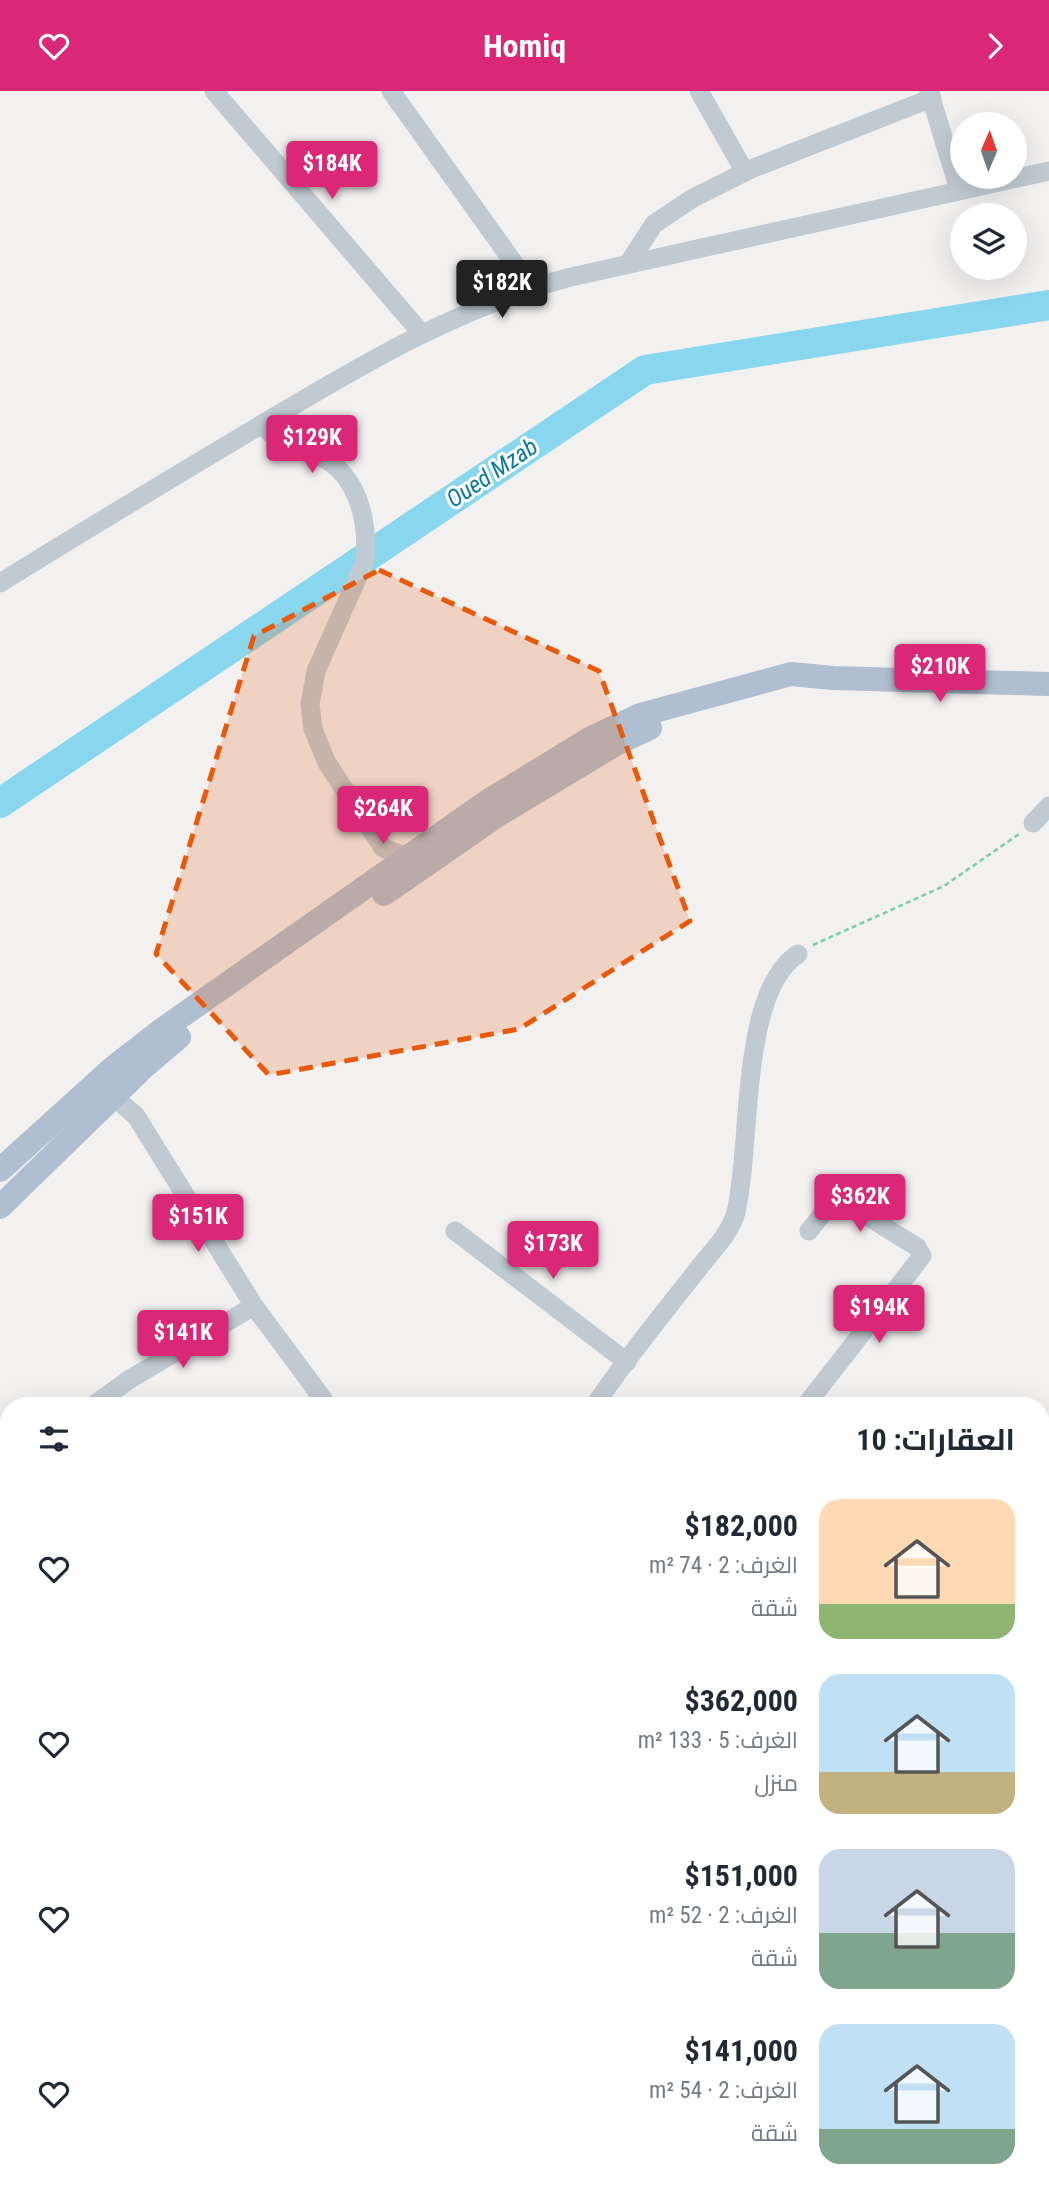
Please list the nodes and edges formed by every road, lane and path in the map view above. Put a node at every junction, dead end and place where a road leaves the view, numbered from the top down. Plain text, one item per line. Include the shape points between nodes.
1 (214, 91) edge
2 (391, 91) edge
3 (699, 91) edge
4 (931, 95) edge
5 (1049, 171) edge
6 (744, 172) junction
7 (959, 190) junction
8 (628, 264) junction
9 (531, 288) junction
10 (422, 334) junction
11 (262, 424) junction
12 (0, 583) edge
13 (1049, 684) edge
14 (1049, 806) edge
15 (1033, 823) joint
16 (401, 859) junction
17 (798, 954) joint
18 (105, 1090) junction
19 (5, 1167) edge
20 (27, 1182) junction
21 (0, 1207) edge
22 (456, 1231) dead end
23 (809, 1231) dead end
24 (254, 1305) junction
25 (627, 1362) junction
26 (105, 1397) edge
27 (322, 1397) edge
28 (601, 1397) edge
29 (812, 1397) edge

1 - 10 street
2 - 9 street
3 - 6 street
4 - 6 street
4 - 7 street
5 - 7 street
6 - 8 street via 665,214
7 - 8 street
8 - 9 street
9 - 10 street
10 - 11 street
11 - 12 street
11 - 16 street via 284,448 310,452 341,470 357,498 366,551 323,649 310,704 313,729 327,762
13 - 16 main road via 782,676 640,715 606,729
14 - 15 street
15 - 17 path via 944,886
16 - 18 main road via 389,880 163,1029
17 - 25 street via 774,981 760,1029 746,1107 735,1216
18 - 19 main road
18 - 20 main road
18 - 24 street via 136,1116
19 - 20 main road
20 - 21 main road
22 - 25 street
23 - 29 street via 831,1203 841,1200 917,1247 922,1256
24 - 26 street
24 - 27 street
25 - 28 street

